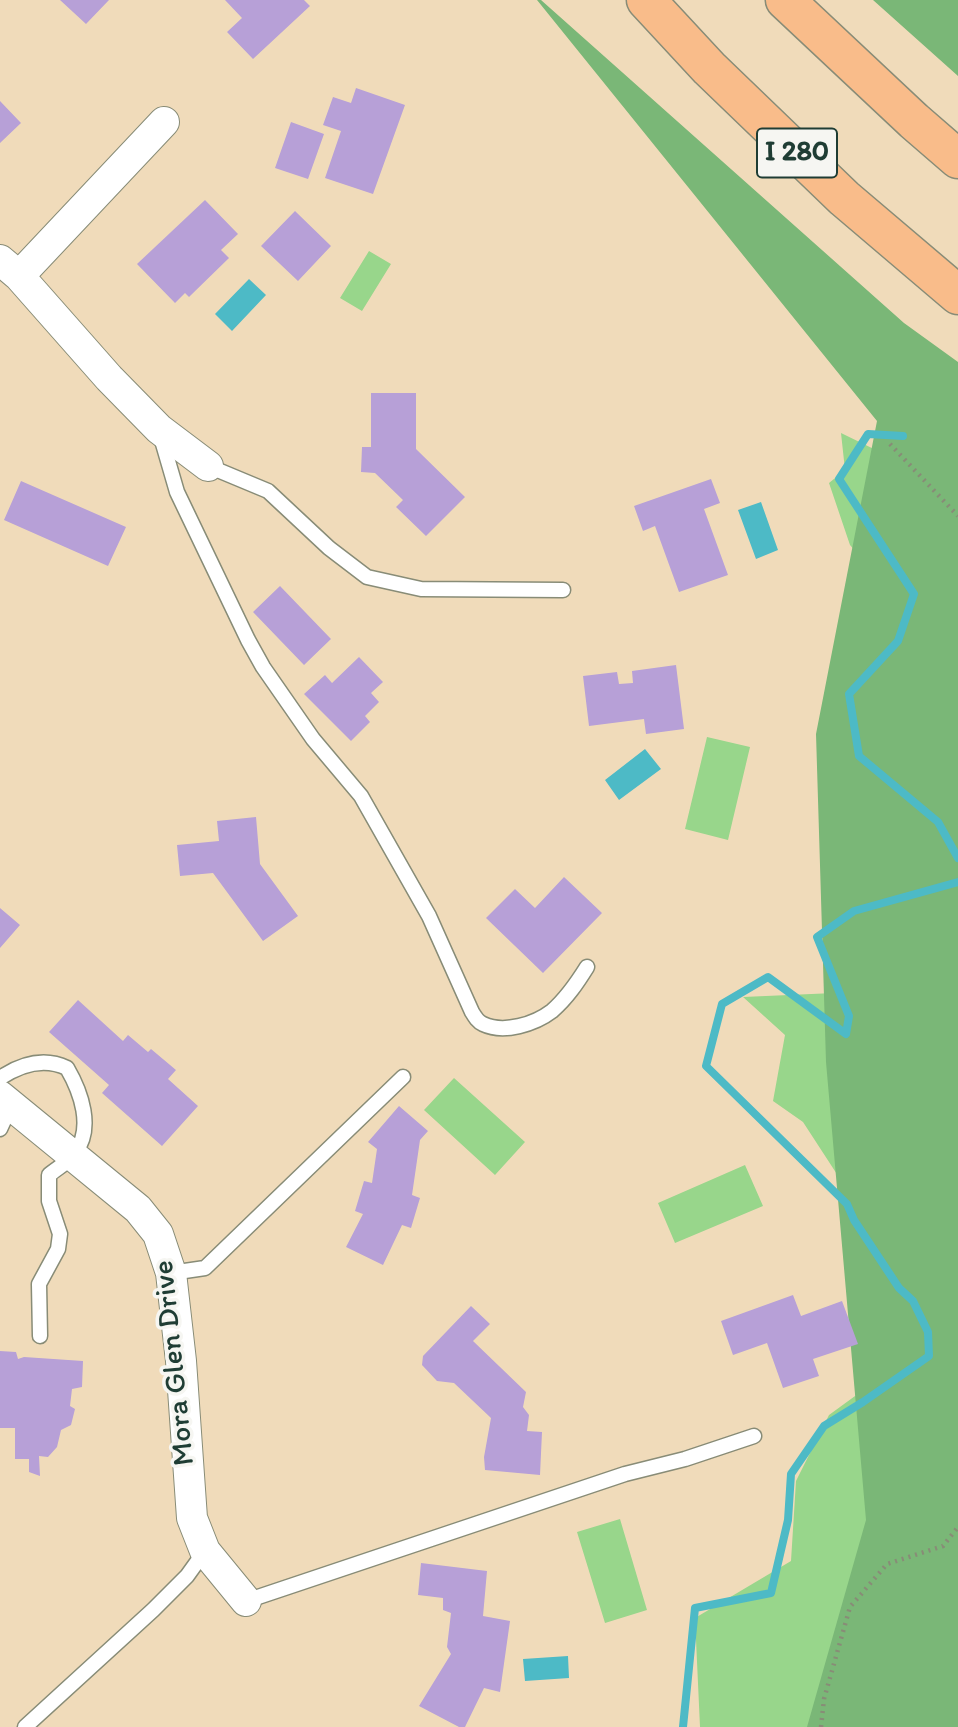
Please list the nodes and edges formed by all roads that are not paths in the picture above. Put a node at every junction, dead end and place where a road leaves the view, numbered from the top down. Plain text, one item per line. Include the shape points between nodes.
1 (646, 0) edge
2 (785, 0) edge
3 (164, 122) dead end
4 (958, 159) edge
5 (9, 268) edge
6 (958, 295) edge
7 (159, 429) junction
8 (208, 466) joint
9 (563, 590) dead end
10 (587, 967) dead end
11 (403, 1077) dead end
12 (3, 1102) edge
13 (74, 1156) junction
14 (171, 1273) junction
15 (40, 1336) dead end
16 (754, 1436) dead end
17 (205, 1551) junction
18 (246, 1601) joint
19 (25, 1727) edge

1 - 6 highway, I 280 via 709,68 844,198
2 - 4 highway
3 - 5 street
5 - 7 street
7 - 8 street
7 - 10 lane via 177,492 248,640 313,739 362,796 429,916 480,1024 512,1028 550,1012
8 - 9 lane via 268,491 367,578 421,589
11 - 14 lane via 205,1268
12 - 13 street, Mora Glen Drive
12 - 13 lane via 23,1066 40,1061 67,1068 84,1112 82,1142
13 - 14 street, Mora Glen Drive via 138,1209 158,1234
13 - 15 lane via 49,1175 49,1201 60,1234 58,1249 39,1284
14 - 17 street, Mora Glen Drive via 192,1518
16 - 18 lane via 625,1474
17 - 18 street, Mora Glen Drive
17 - 19 lane via 187,1576

